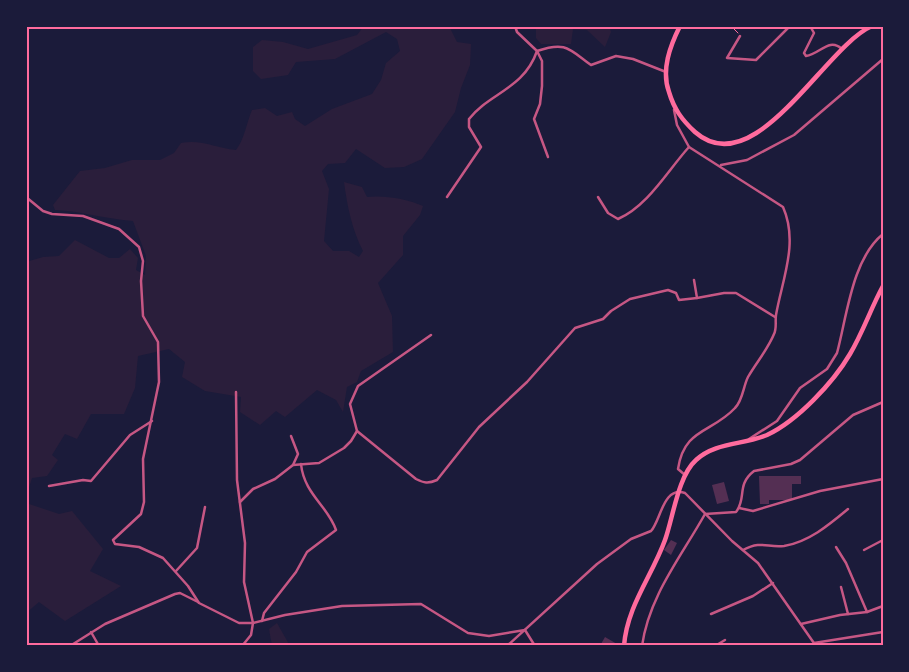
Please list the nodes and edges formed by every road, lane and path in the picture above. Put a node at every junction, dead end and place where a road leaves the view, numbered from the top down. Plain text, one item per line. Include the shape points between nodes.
1 (514, 26) edge
2 (680, 26) edge
3 (731, 26) edge
4 (790, 26) edge
5 (810, 26) edge
6 (872, 26) edge
7 (740, 36) joint
8 (842, 49) junction
9 (537, 51) junction
10 (883, 59) edge
11 (666, 72) junction
12 (674, 108) junction
13 (689, 146) junction
14 (548, 157) dead end
15 (719, 166) junction
16 (447, 197) dead end
17 (598, 197) dead end
18 (26, 198) edge
19 (883, 234) edge
20 (694, 280) dead end
21 (883, 286) edge
22 (697, 298) junction
23 (775, 317) junction
24 (431, 335) dead end
25 (236, 392) dead end
26 (883, 402) edge
27 (152, 421) junction
28 (357, 430) junction
29 (291, 436) dead end
30 (743, 442) junction
31 (301, 464) junction
32 (294, 466) junction
33 (685, 475) junction
34 (883, 479) edge
35 (49, 486) dead end
36 (680, 492) junction
37 (240, 502) junction
38 (205, 507) dead end
39 (739, 508) junction
40 (848, 509) dead end
41 (705, 514) junction
42 (883, 540) edge
43 (836, 547) dead end
44 (743, 550) junction
45 (864, 550) dead end
46 (176, 571) junction
47 (773, 583) junction
48 (840, 587) dead end
49 (199, 603) junction
50 (883, 606) edge
51 (867, 612) junction
52 (711, 614) dead end
53 (848, 614) junction
54 (262, 621) junction
55 (253, 623) junction
56 (801, 624) junction
57 (525, 630) junction
58 (91, 632) junction
59 (883, 632) edge
60 (725, 640) dead end
61 (815, 644) edge
62 (70, 646) edge
63 (99, 646) edge
64 (242, 646) edge
65 (507, 646) edge
66 (535, 646) edge
67 (624, 646) edge
68 (642, 646) edge
69 (715, 646) edge

1 - 9 street
2 - 11 main road via 670,48
3 - 7 path
4 - 7 street via 756,60 727,58
5 - 8 street via 813,36 804,55 809,56 831,44
6 - 8 main road
8 - 12 main road via 797,98 752,138 735,142 708,141 687,125
9 - 11 street via 561,46 577,52 591,66 616,56
9 - 14 street via 543,74 540,104 534,119
9 - 16 street via 519,78 468,119 481,147
10 - 15 street via 794,135 747,160
11 - 12 main road
12 - 13 street via 677,125
13 - 15 street
13 - 17 street via 644,200 627,215 618,219 608,213
15 - 23 street via 783,207 788,217 789,259
18 - 27 street via 52,214 83,216 119,229 139,247 143,261 143,316 158,342 159,382
19 - 30 street via 868,248 859,269 837,353 827,369 800,388 777,421
20 - 22 street
21 - 30 main road via 850,353 827,385 783,427
22 - 23 street via 724,292 736,293
22 - 28 street via 679,300 676,293 668,290 635,298 603,319 575,328 527,382 478,427 437,480 431,483 416,480
23 - 33 street via 774,334 748,378 736,408 695,434 686,444 678,469
24 - 28 street via 358,386 350,404
25 - 37 street
26 - 39 street via 853,415 800,460 754,471 742,486
27 - 35 street via 130,435 91,481
27 - 46 street via 143,459 144,502 141,514 113,541 117,545 156,553
28 - 31 street via 348,445 319,463
29 - 32 street via 298,454
30 - 33 main road via 705,453
31 - 32 street
31 - 54 street via 312,494 336,530 307,552 296,572 264,613
32 - 37 street via 253,489
33 - 36 main road
34 - 39 street via 820,491 753,511
36 - 41 street via 685,493
36 - 57 street via 668,498 651,532 631,539 597,564
36 - 67 main road via 664,542 628,621
37 - 55 street via 245,543 244,582
38 - 46 street via 198,548
39 - 41 street via 728,514
40 - 44 street via 806,539 786,546 765,543
41 - 44 street
41 - 68 street via 655,598
42 - 45 street
43 - 51 street
44 - 47 street
46 - 49 street
47 - 52 street via 753,596
47 - 56 street
48 - 53 street
49 - 55 street via 239,623
49 - 58 street via 180,593 175,594
50 - 51 street
51 - 53 street
53 - 56 street
54 - 55 street
54 - 57 street via 342,606 421,604 468,633 489,636
55 - 64 street
56 - 61 street
57 - 65 street
57 - 66 street
58 - 62 street
58 - 63 street
59 - 61 street
60 - 69 street

